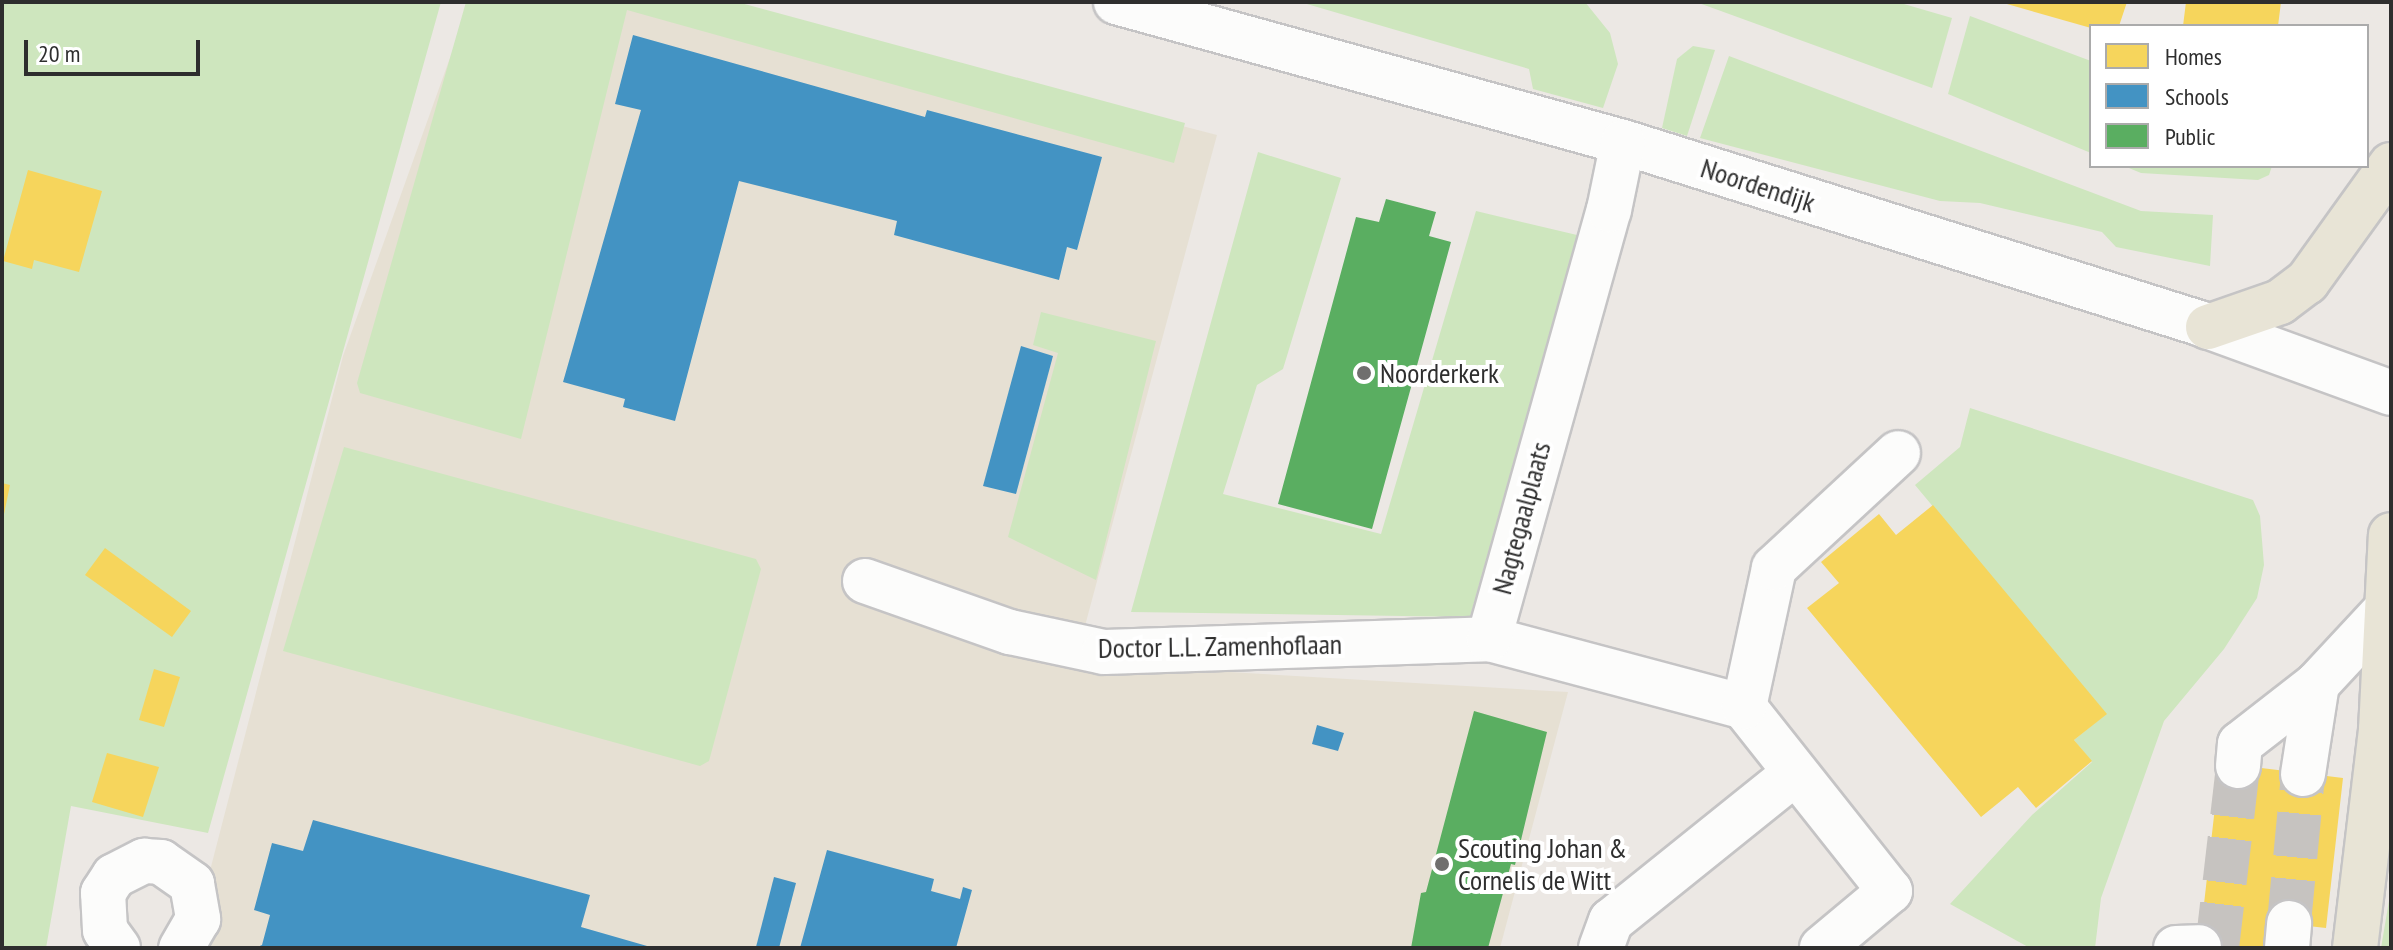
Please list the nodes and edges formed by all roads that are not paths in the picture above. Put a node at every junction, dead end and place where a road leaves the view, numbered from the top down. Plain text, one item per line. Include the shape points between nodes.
1 (1116, 2) edge
2 (1623, 142) junction
3 (2391, 165) edge
4 (2208, 327) junction
5 (2391, 393) edge
6 (1898, 453) dead end
7 (2391, 535) edge
8 (865, 581) dead end
9 (2384, 612) junction
10 (1489, 639) junction
11 (2317, 684) junction
12 (1744, 707) junction
13 (2238, 766) tunnel mouth
14 (1794, 774) junction
15 (2303, 774) tunnel mouth
16 (117, 948) edge
17 (181, 948) edge
18 (1601, 948) edge
19 (1822, 948) edge
20 (2355, 948) edge

1 - 2 street, Noordendijk
2 - 4 street, Noordendijk
2 - 10 street, Nagtegaalplaats via 1609,210
3 - 4 main road via 2307,282 2280,302
4 - 5 street, Noordendijk
6 - 12 street via 1774,568
7 - 9 main road
8 - 10 street, Doctor L.L. Zamenhoflaan via 1010,632 1104,652
9 - 11 street
9 - 20 main road via 2381,730
10 - 12 street
11 - 13 street via 2240,744
11 - 15 street
12 - 14 street
14 - 18 street via 1611,921
14 - 19 street via 1890,891
16 - 17 street via 105,930 103,893 114,876 144,861 161,862 192,884 198,919

